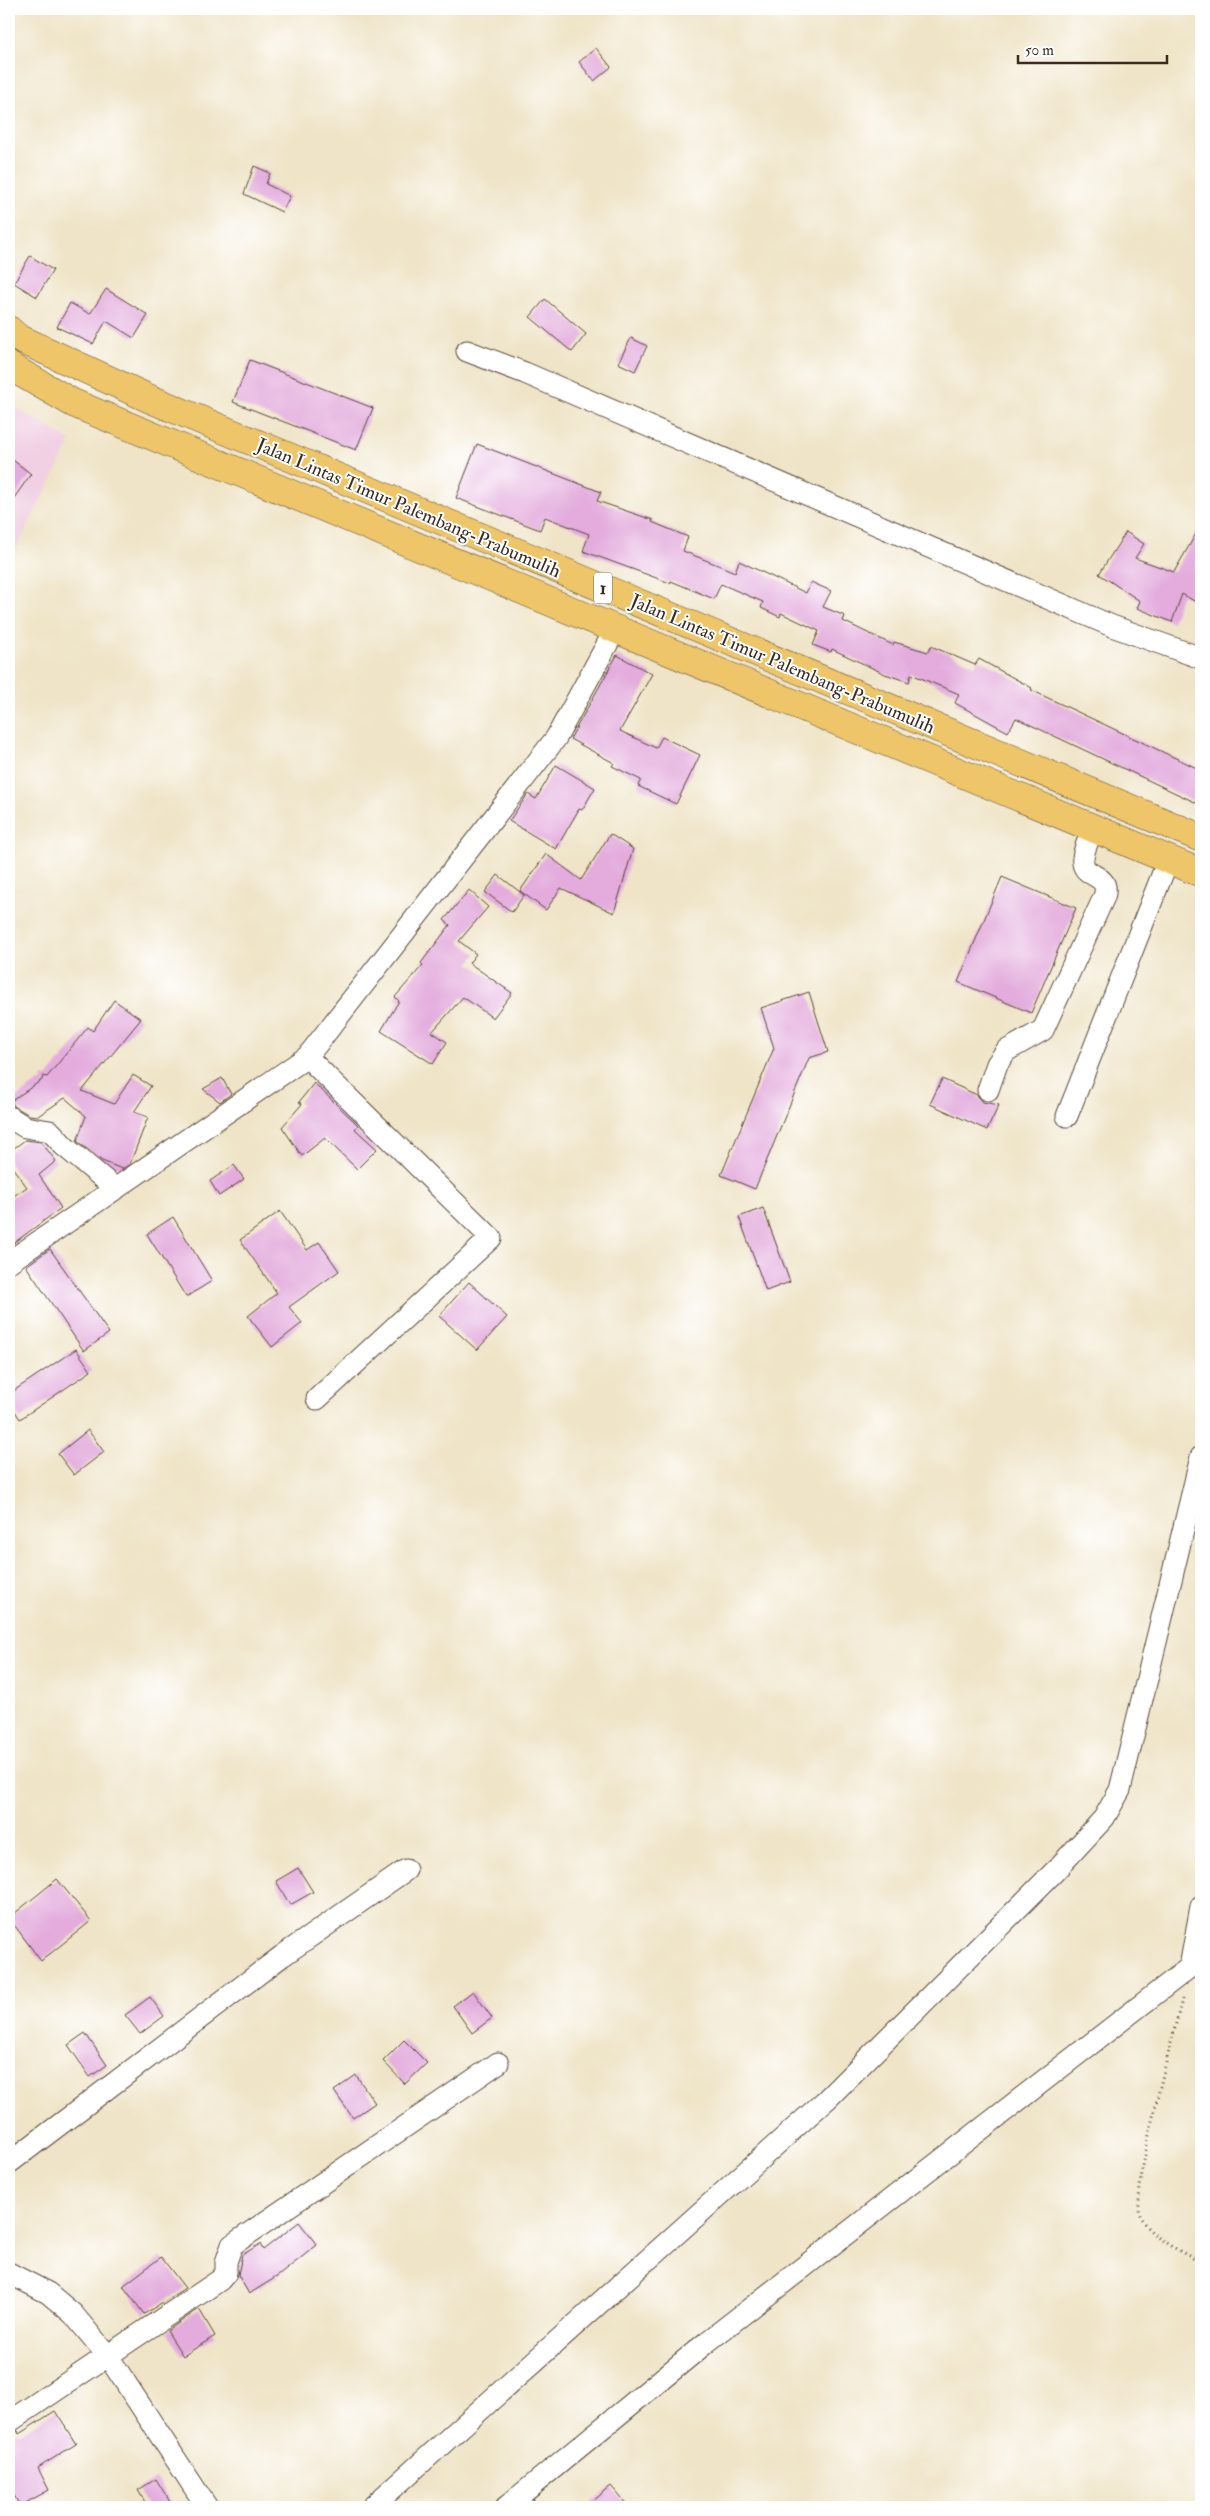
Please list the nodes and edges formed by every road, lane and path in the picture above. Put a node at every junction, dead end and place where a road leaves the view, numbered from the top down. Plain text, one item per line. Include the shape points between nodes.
1 (9, 330) edge
2 (467, 351) dead end
3 (9, 366) edge
4 (616, 628) junction
5 (1201, 658) edge
6 (1093, 828) junction
7 (1201, 838) edge
8 (1168, 860) junction
9 (1201, 872) edge
10 (307, 1057) junction
11 (988, 1090) dead end
12 (1067, 1116) dead end
13 (9, 1117) edge
14 (116, 1189) junction
15 (9, 1262) edge
16 (317, 1399) dead end
17 (1201, 1457) edge
18 (406, 1870) dead end
19 (1201, 1906) edge
20 (1190, 1967) junction
21 (498, 2063) dead end
22 (9, 2163) edge
23 (1201, 2263) edge
24 (9, 2273) edge
25 (108, 2356) junction
26 (9, 2422) edge
27 (374, 2506) edge
28 (207, 2507) edge
29 (506, 2507) edge

1 - 7 highway, Jalan Lintas Timur Palembang-Prabumulih / 1 via 18,338 148,398
2 - 5 street via 525,373 1077,611
3 - 4 highway, Jalan Lintas Timur Palembang-Prabumulih / 1 via 73,403
4 - 6 highway, Jalan Lintas Timur Palembang-Prabumulih / 1
4 - 10 street via 556,738
6 - 8 highway, Jalan Lintas Timur Palembang-Prabumulih / 1
6 - 11 street via 1082,858 1089,873 1104,883 1104,897 1043,1030 1006,1051 997,1064
8 - 9 highway, Jalan Lintas Timur Palembang-Prabumulih / 1
8 - 12 street
10 - 14 street
10 - 16 street via 491,1238
13 - 14 street via 25,1127 50,1131
14 - 15 street
17 - 27 street via 1120,1790 1104,1818 828,2099
18 - 22 street via 282,1956
19 - 20 street
20 - 23 path via 1143,2163 1138,2208 1149,2230
20 - 29 street via 707,2342
21 - 25 street via 232,2245 226,2273 220,2280
24 - 25 street via 54,2298 73,2314
25 - 26 street
25 - 28 street

